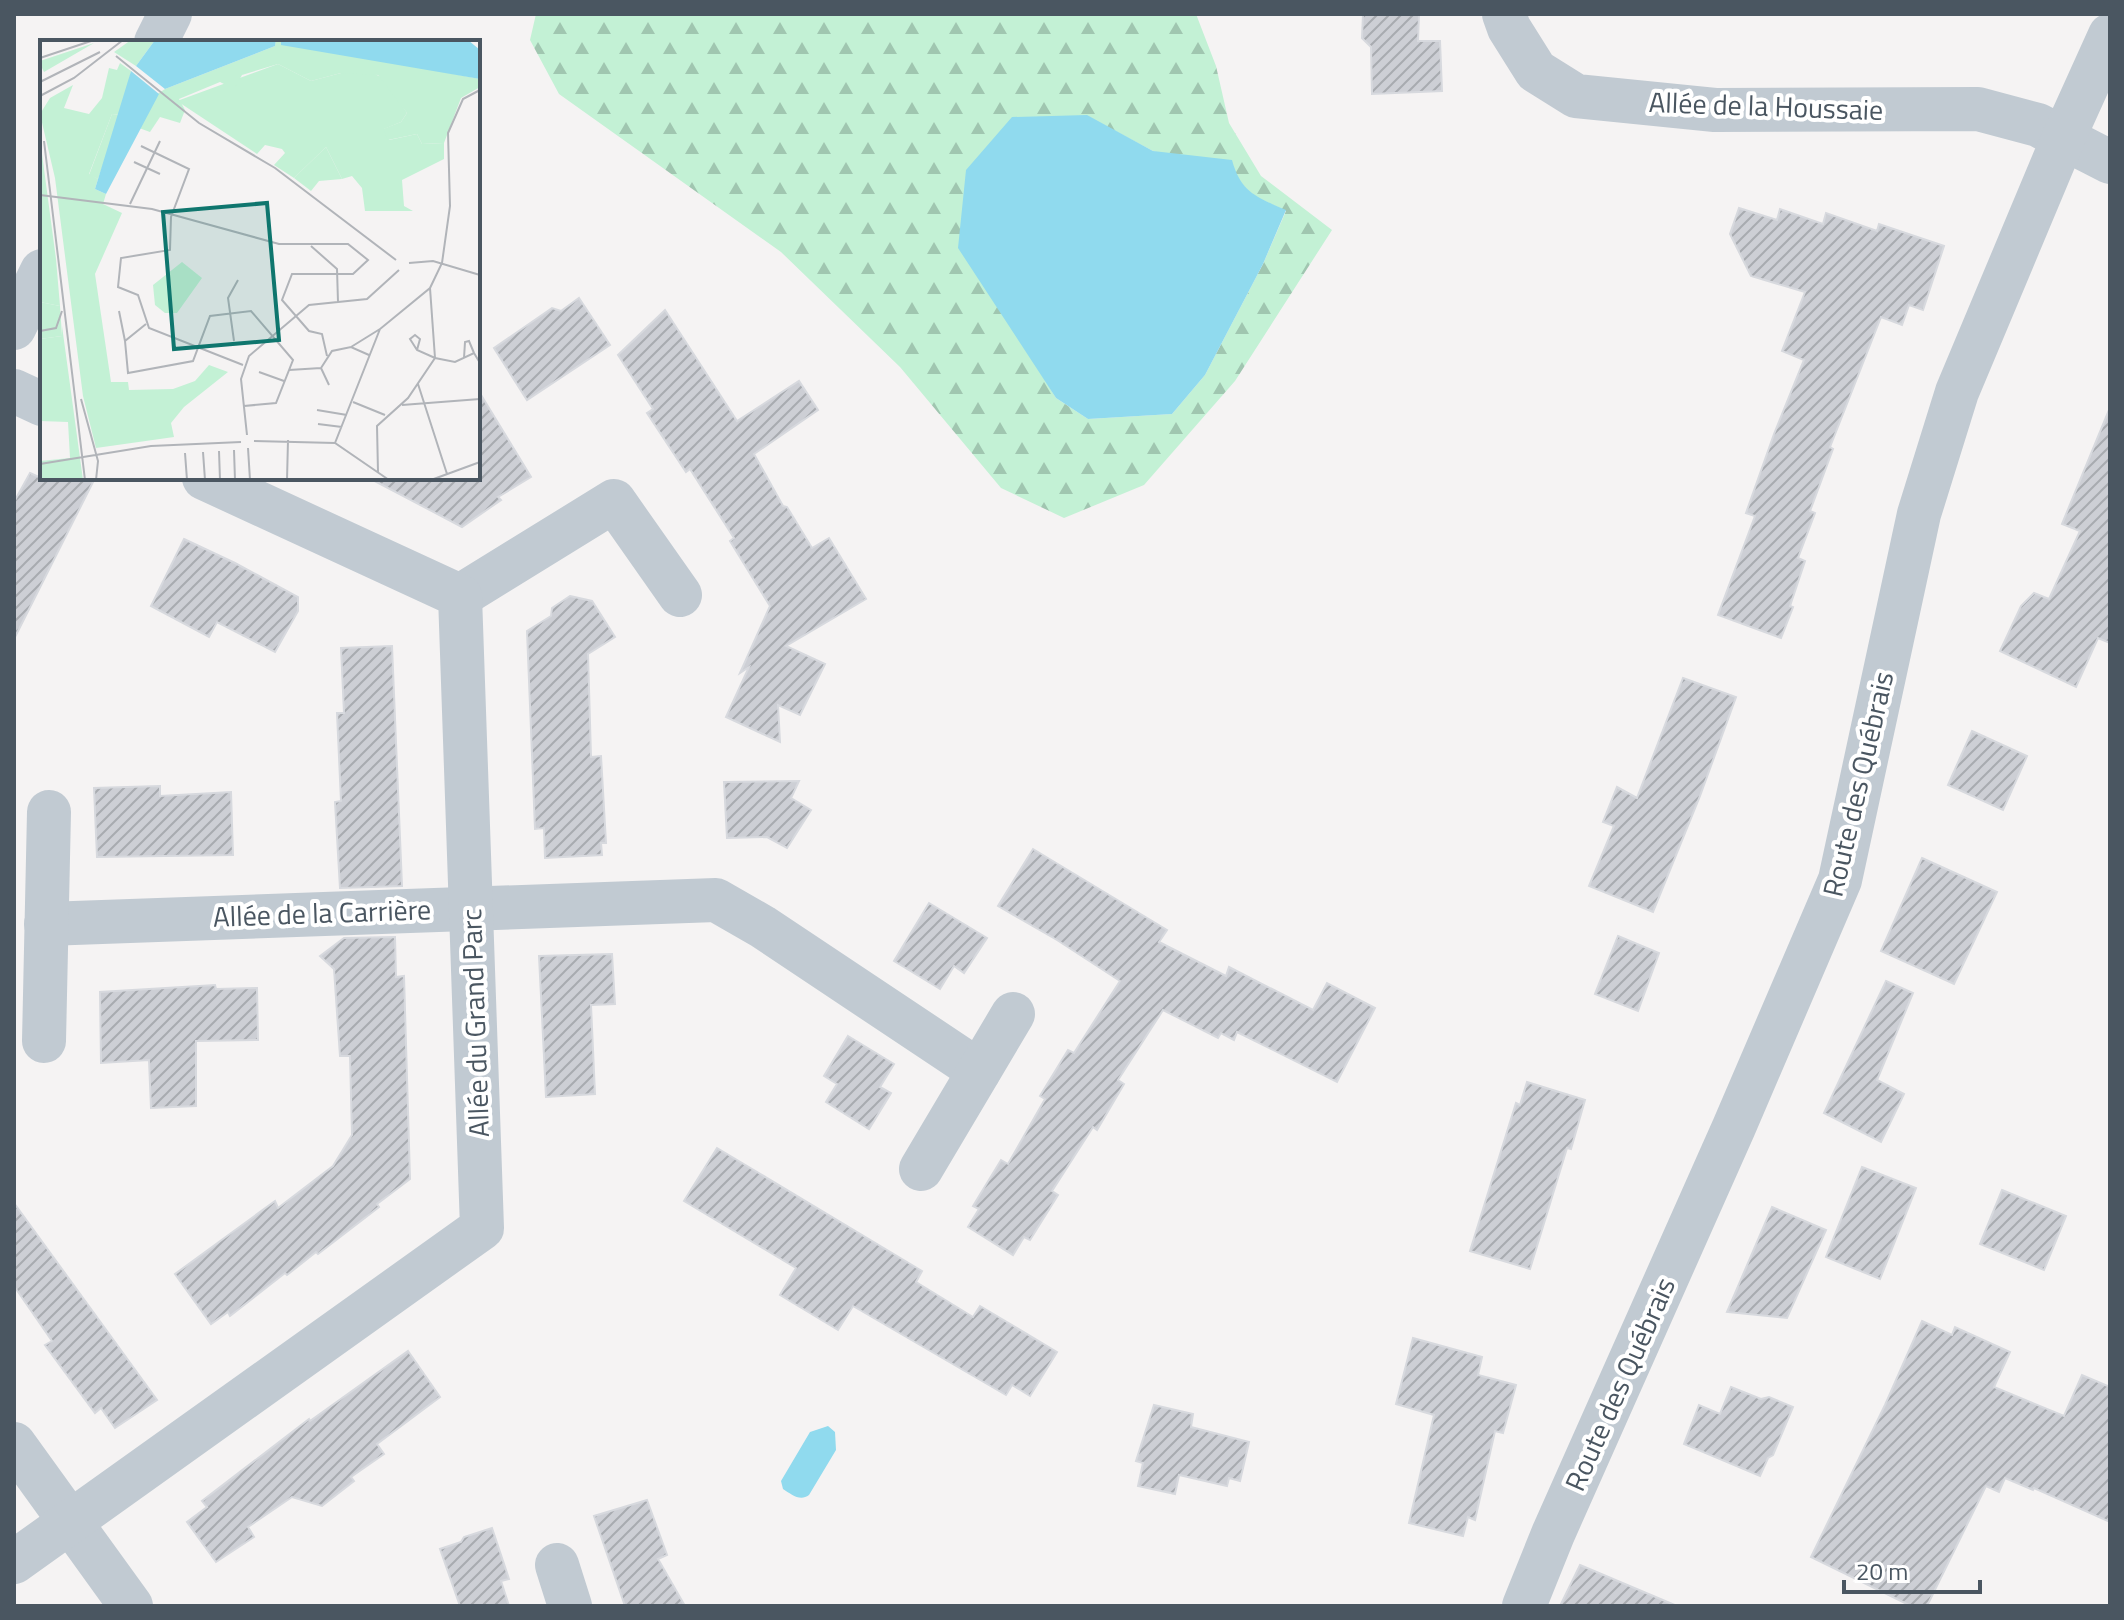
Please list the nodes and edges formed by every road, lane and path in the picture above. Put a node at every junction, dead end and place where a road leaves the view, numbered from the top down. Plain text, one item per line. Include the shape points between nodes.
1 (170, 14) edge
2 (1504, 14) edge
3 (2110, 35) edge
4 (157, 40) edge
5 (2063, 139) junction
6 (2110, 162) edge
7 (40, 275) edge
8 (14, 328) edge
9 (14, 391) edge
10 (40, 403) edge
11 (208, 480) edge
12 (680, 595) dead end
13 (460, 596) junction
14 (49, 812) dead end
15 (471, 908) junction
16 (46, 924) junction
17 (1013, 1014) dead end
18 (44, 1041) dead end
19 (979, 1071) junction
20 (921, 1169) dead end
21 (14, 1444) edge
22 (71, 1521) junction
23 (14, 1562) edge
24 (557, 1565) dead end
25 (131, 1606) edge
26 (570, 1606) edge
27 (1524, 1606) edge

1 - 4 street
2 - 5 street, Allée de la Houssaie via 1536,71 1576,96 1715,110 1978,109 2038,125
3 - 5 street, Route des Québrais
5 - 6 street, Allée de la Houssaie
5 - 27 street, Route des Québrais via 1957,392 1919,514 1840,880
7 - 8 street
9 - 10 street
11 - 13 street
12 - 13 street via 614,501
13 - 15 street, Allée du Grand Parc
14 - 16 street
15 - 16 street, Allée de la Carrière
15 - 19 street, Allée de la Carrière via 716,900
15 - 22 street, Allée du Grand Parc via 482,1228
16 - 18 street
17 - 19 street
19 - 20 street
21 - 22 street
22 - 23 street
22 - 25 street
24 - 26 street

